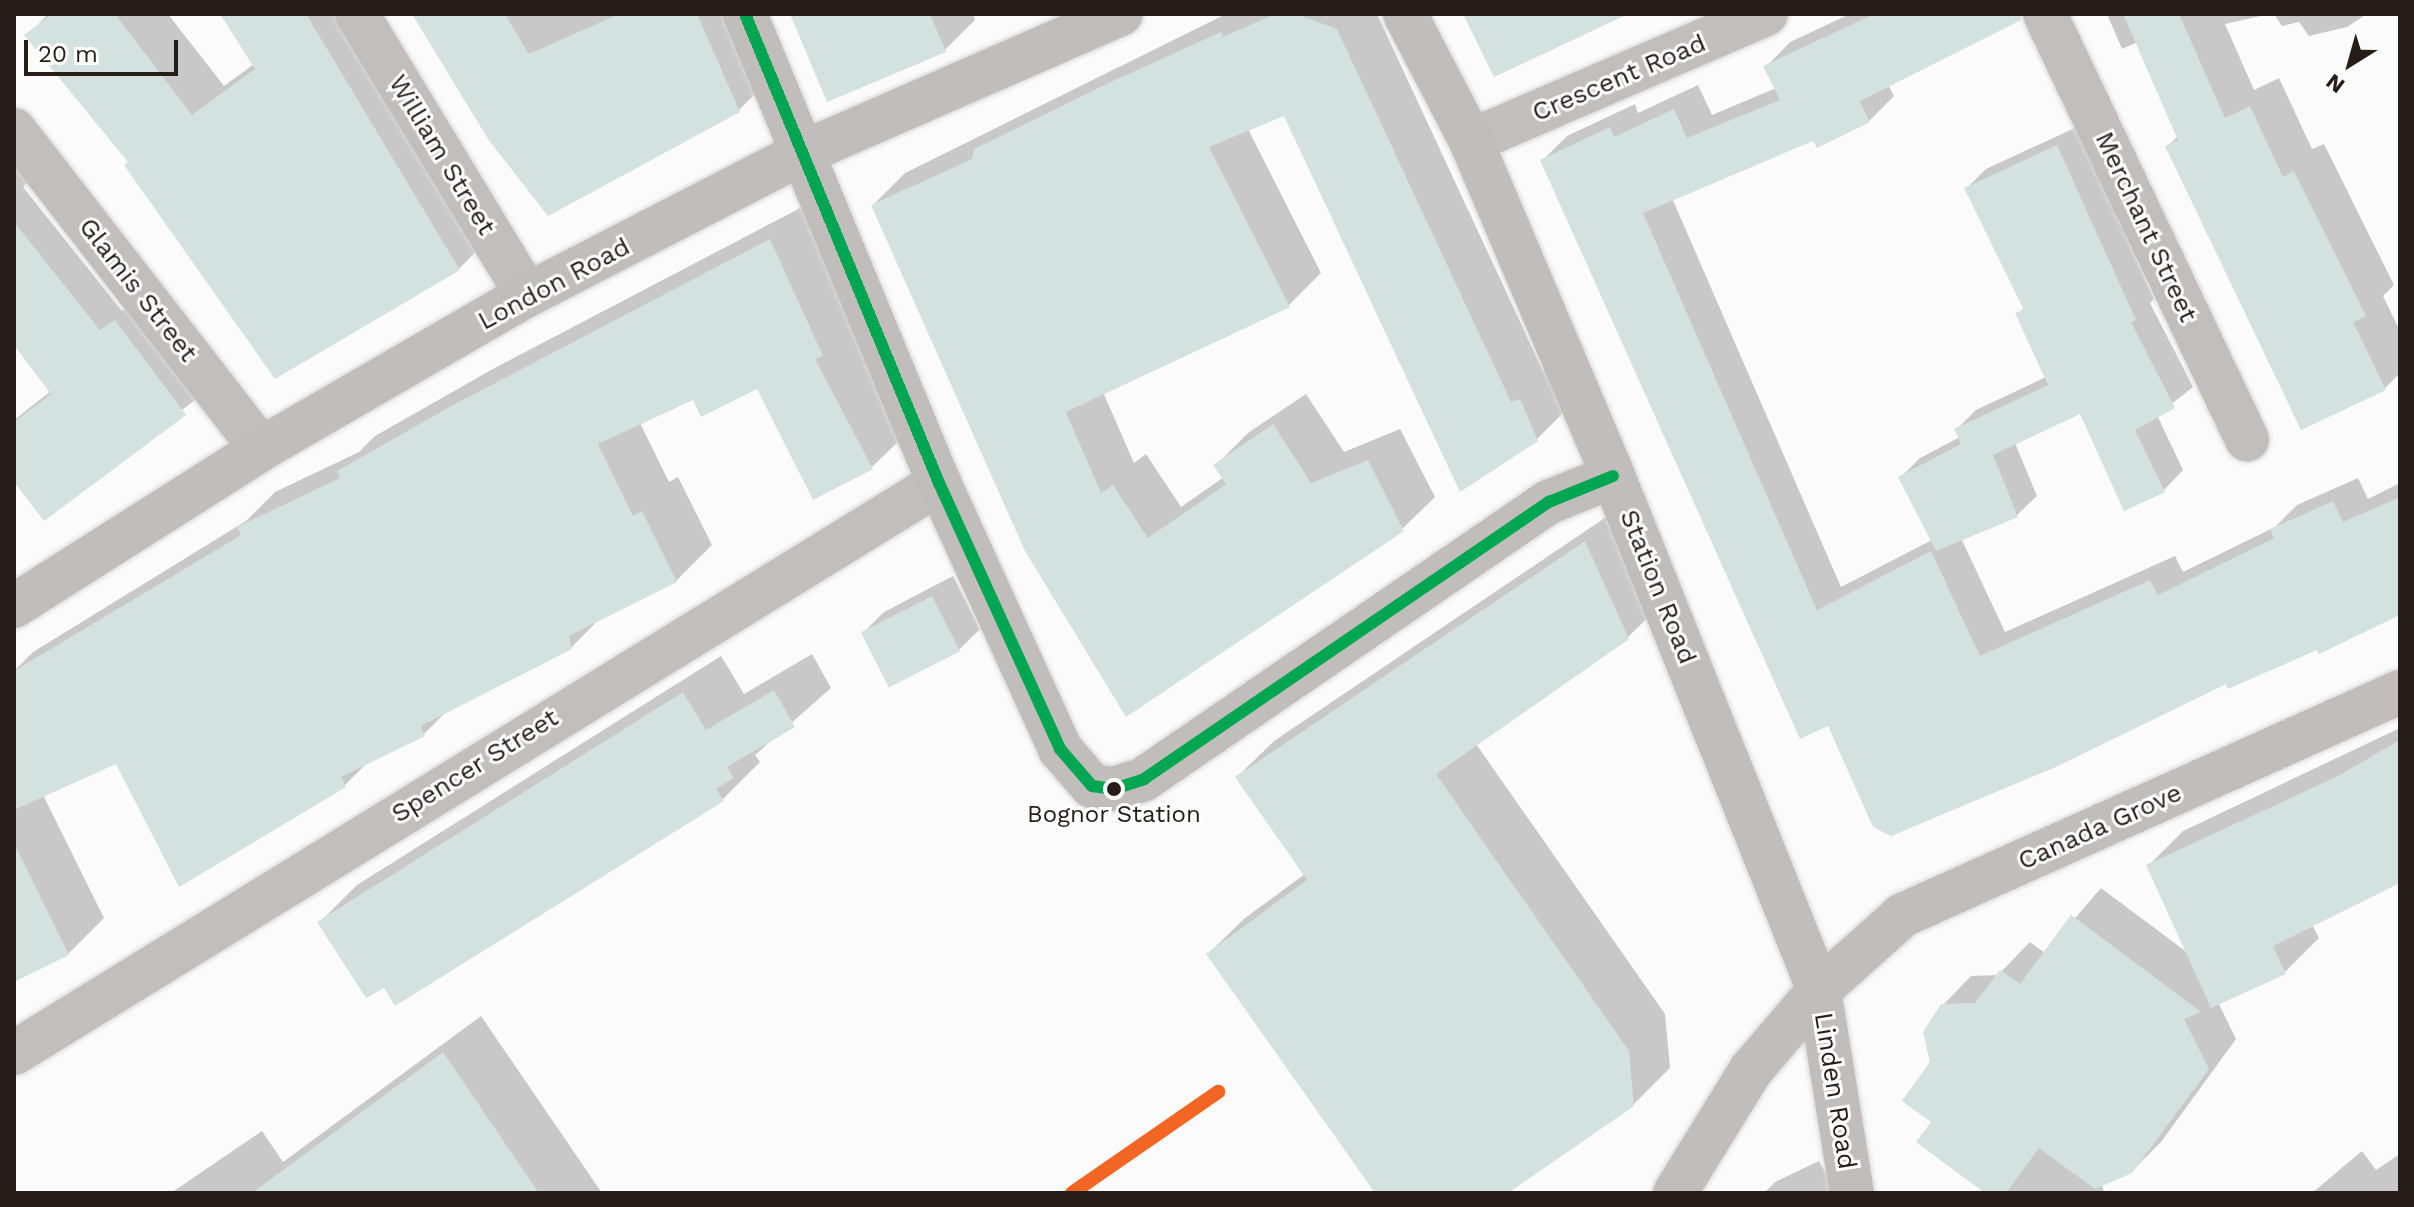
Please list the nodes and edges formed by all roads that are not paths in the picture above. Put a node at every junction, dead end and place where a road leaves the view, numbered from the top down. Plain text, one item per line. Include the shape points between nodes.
1 (357, 14) edge
2 (745, 14) edge
3 (1121, 14) edge
4 (1405, 14) edge
5 (1766, 14) edge
6 (2045, 14) edge
7 (1060, 28) edge
8 (14, 130) edge
9 (1471, 141) junction
10 (800, 154) junction
11 (527, 295) junction
12 (2247, 440) dead end
13 (261, 449) junction
14 (1613, 476) junction
15 (939, 483) junction
16 (14, 606) edge
17 (2400, 692) edge
18 (1819, 990) junction
19 (14, 1053) edge
20 (1675, 1193) edge
21 (1852, 1193) edge

1 - 11 street, William Street
2 - 10 street
3 - 7 street, London Road
4 - 9 street, Station Road
5 - 9 street, Crescent Road
6 - 12 street, Merchant Street
7 - 10 street, London Road
8 - 13 street, Glamis Street
9 - 14 street, Station Road
10 - 11 street, London Road
10 - 15 street
11 - 13 street, London Road
13 - 16 street, London Road
14 - 15 street via 1549,502 1144,779 1114,789 1092,786 1060,749
14 - 18 street, Station Road
15 - 19 street, Spencer Street
17 - 18 street, Canada Grove via 1903,915
18 - 20 street, Canada Grove via 1751,1070
18 - 21 street, Linden Road

